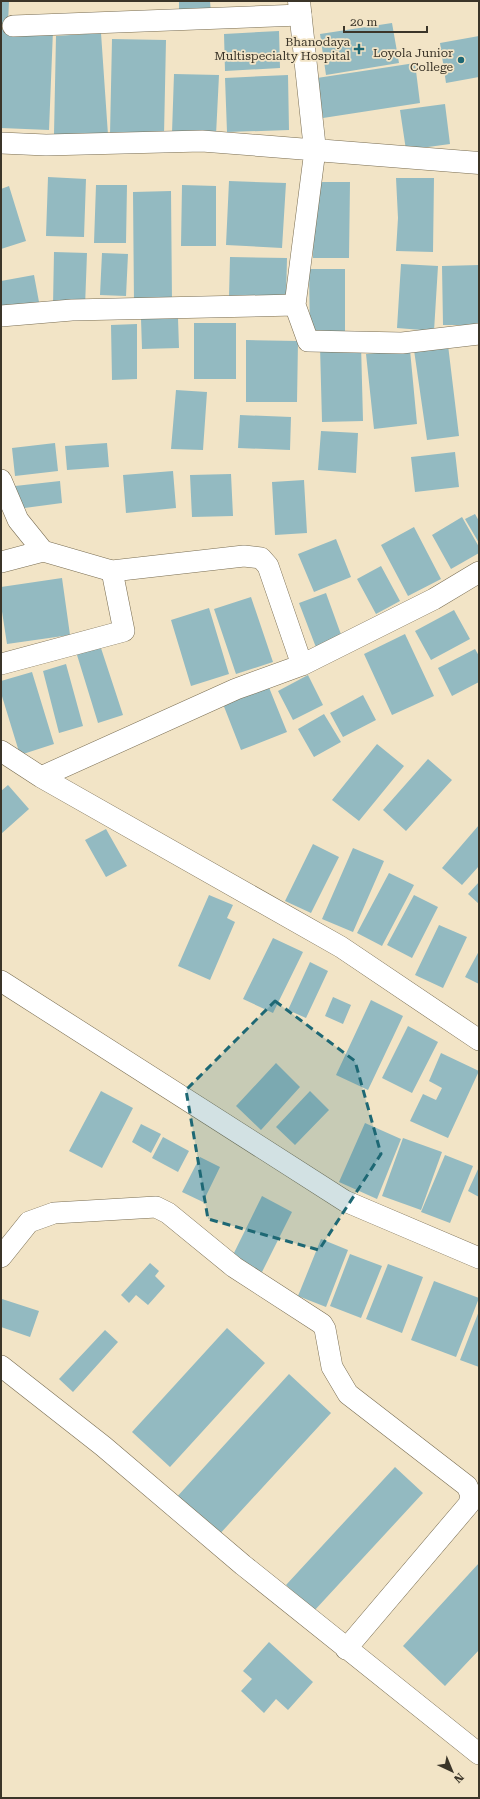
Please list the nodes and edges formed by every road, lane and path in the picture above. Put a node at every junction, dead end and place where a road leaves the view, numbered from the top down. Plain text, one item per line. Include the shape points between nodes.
1 (300, 8) edge
2 (13, 26) dead end
3 (1, 143) edge
4 (315, 150) junction
5 (479, 163) edge
6 (294, 305) junction
7 (1, 316) edge
8 (479, 334) edge
9 (1, 480) edge
10 (43, 551) junction
11 (1, 562) edge
12 (112, 571) junction
13 (479, 572) edge
14 (1, 664) edge
15 (302, 664) junction
16 (1, 751) edge
17 (41, 778) junction
18 (1, 981) edge
19 (479, 1040) edge
20 (1, 1258) edge
21 (479, 1258) edge
22 (1, 1366) edge
23 (346, 1649) junction
24 (479, 1754) edge

1 - 2 street
1 - 4 street
3 - 4 street via 46,145 202,141
4 - 5 street
4 - 6 street
6 - 7 street via 72,310
6 - 8 street via 308,341 402,343
9 - 10 street via 18,520
10 - 11 street
10 - 12 street
12 - 14 street via 124,630
12 - 15 street via 244,556 261,558 268,566
13 - 15 street via 434,598
15 - 17 street via 236,689
16 - 17 street
17 - 19 street via 341,947
18 - 21 street via 345,1201
20 - 23 street via 29,1222 54,1213 156,1207 175,1218 234,1268 322,1324 332,1367 348,1394 467,1486 471,1495 469,1504
22 - 23 street via 103,1446
23 - 24 street

